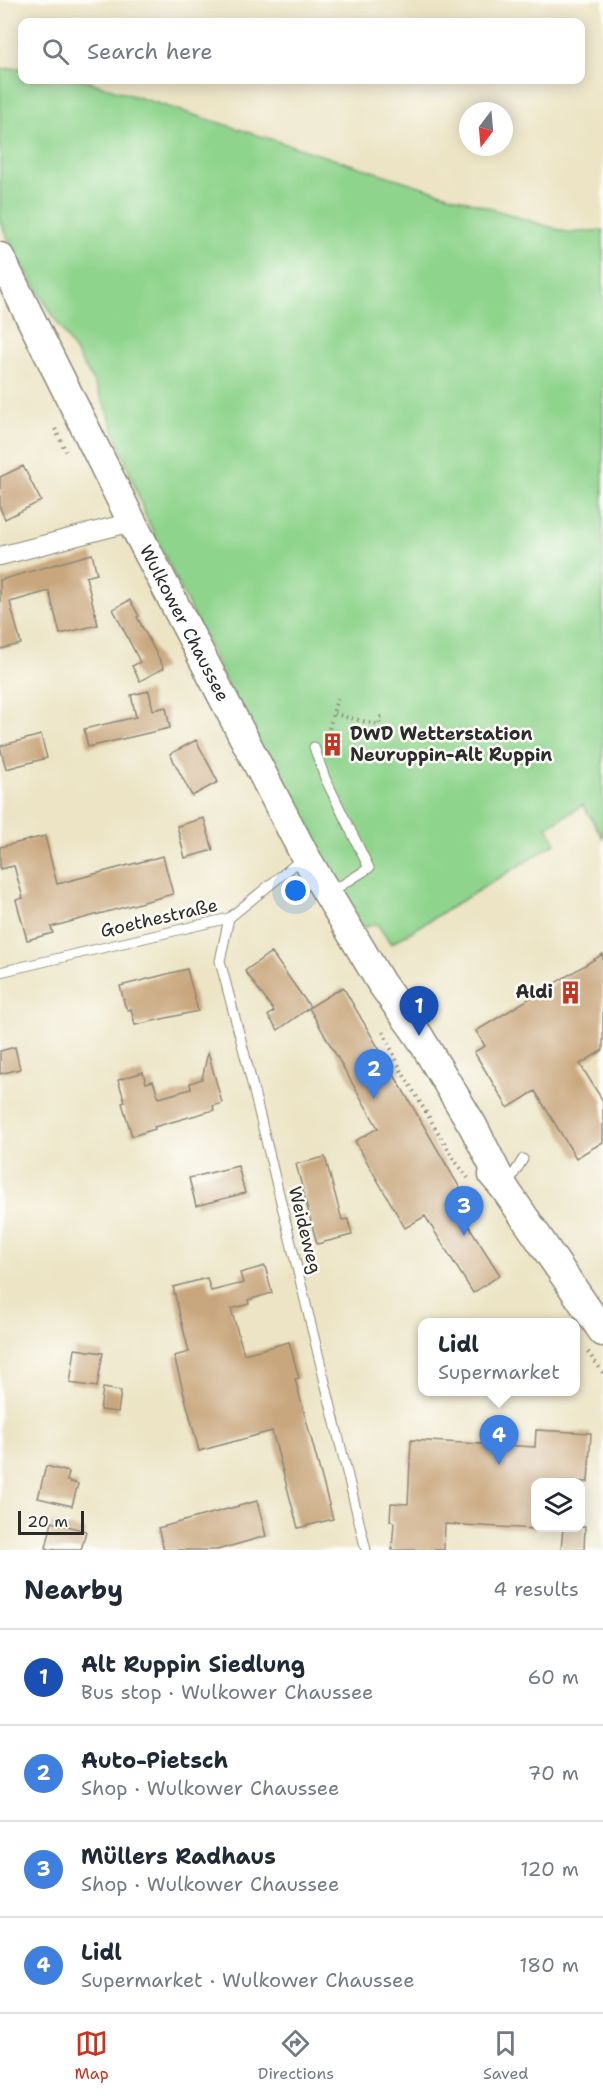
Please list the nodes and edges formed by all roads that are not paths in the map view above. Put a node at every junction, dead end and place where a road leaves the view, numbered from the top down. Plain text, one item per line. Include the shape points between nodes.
1 (0, 257) edge
2 (132, 522) junction
3 (0, 556) edge
4 (314, 747) dead end
5 (305, 856) junction
6 (328, 894) junction
7 (230, 918) junction
8 (0, 972) edge
9 (523, 1159) dead end
10 (505, 1189) junction
11 (601, 1325) edge
12 (366, 1550) edge

1 - 2 main road, Wulkower Chaussee
2 - 3 street
2 - 5 main road, Wulkower Chaussee
4 - 6 lane via 369,868
5 - 6 main road, Wulkower Chaussee
5 - 7 lane, Goethestraße
6 - 10 main road, Wulkower Chaussee via 381,983 425,1046
7 - 8 lane, Goethestraße
7 - 12 lane, Weideweg via 220,961
9 - 10 lane
10 - 11 main road, Wulkower Chaussee

